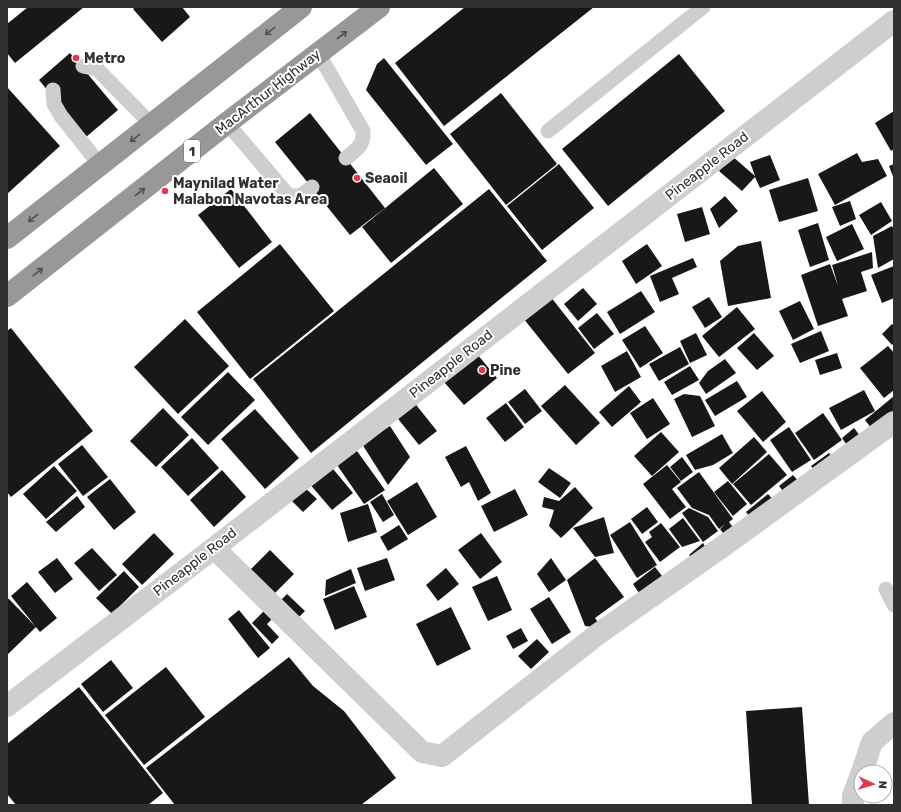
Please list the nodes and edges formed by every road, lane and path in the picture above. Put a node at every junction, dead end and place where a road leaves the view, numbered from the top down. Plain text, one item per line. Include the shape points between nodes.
1 (301, 7) edge
2 (379, 7) edge
3 (703, 7) edge
4 (887, 7) edge
5 (894, 16) edge
6 (894, 21) edge
7 (318, 53) junction
8 (83, 66) dead end
9 (53, 90) dead end
10 (227, 123) junction
11 (152, 125) junction
12 (548, 130) dead end
13 (346, 158) dead end
14 (100, 165) junction
15 (312, 187) dead end
16 (7, 238) edge
17 (7, 296) edge
18 (894, 422) edge
19 (214, 548) junction
20 (886, 589) dead end
21 (894, 605) edge
22 (7, 706) edge
23 (894, 723) edge
24 (864, 764) edge

1 -> 11 highway
7 -> 2 highway, MacArthur Highway / 1
3 - 12 lane
4 - 5 street
6 - 19 street, Pineapple Road
7 - 10 highway, MacArthur Highway / 1
7 - 13 lane via 363,132 364,140
8 - 11 lane via 97,69
9 - 14 lane via 54,104 61,116
10 - 15 lane via 288,195 295,197
17 -> 10 highway, MacArthur Highway / 1
11 -> 14 highway
14 -> 16 highway
18 - 19 street via 598,634 442,756 422,752
19 - 22 street, Pineapple Road
20 - 21 lane
23 - 24 street via 872,742

